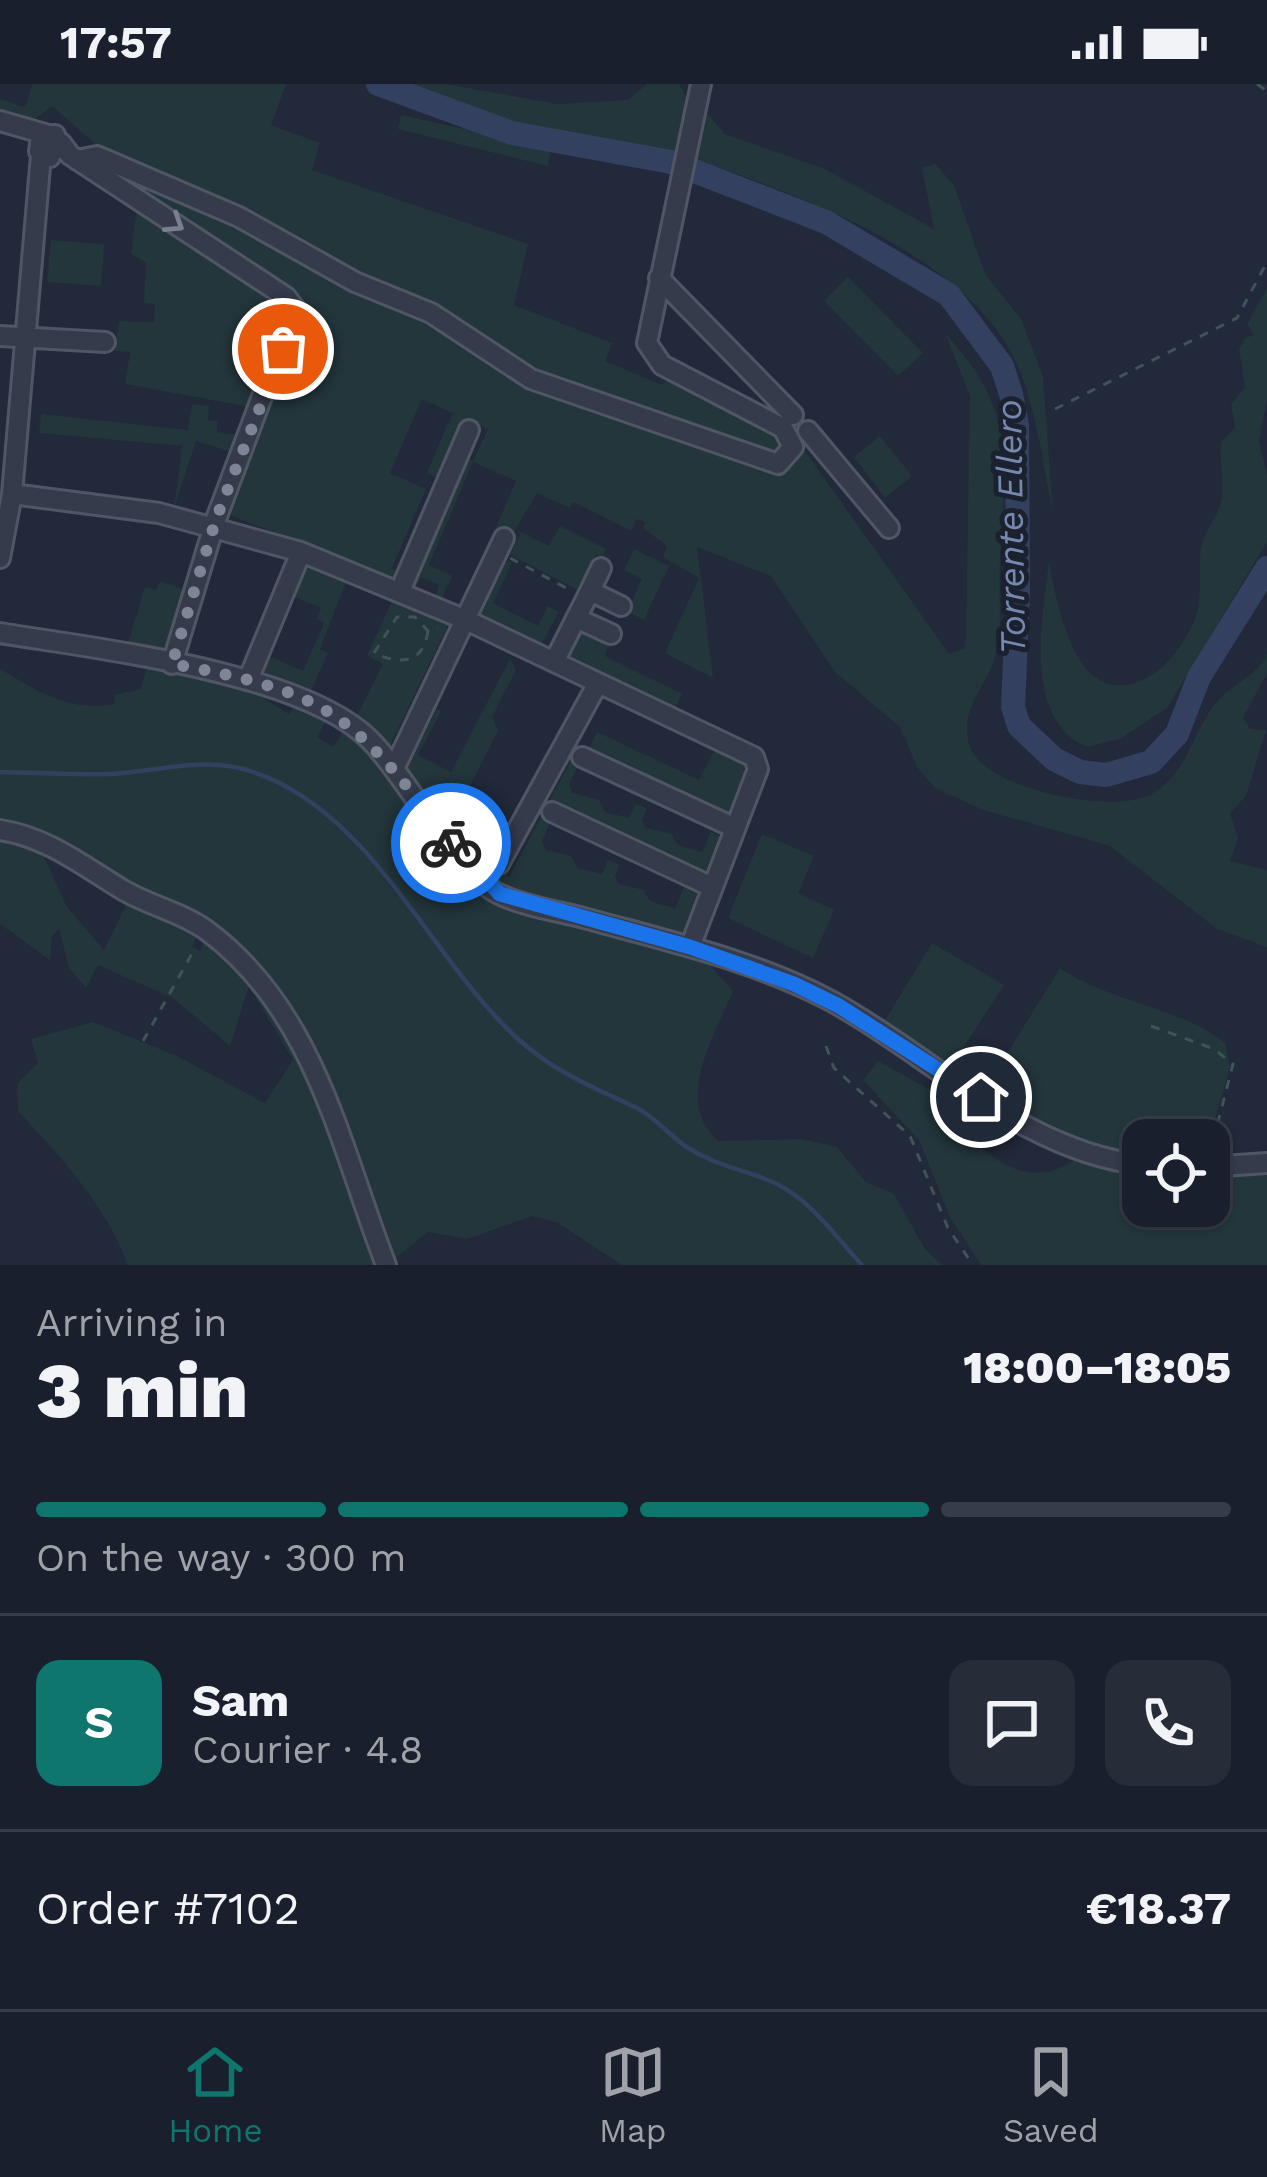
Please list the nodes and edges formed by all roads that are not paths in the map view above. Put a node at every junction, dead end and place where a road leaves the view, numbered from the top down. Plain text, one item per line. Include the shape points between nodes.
1 (701, 84) edge
2 (0, 121) edge
3 (51, 149) junction
4 (659, 278) junction
5 (0, 336) edge
6 (27, 336) junction
7 (105, 342) dead end
8 (793, 415) dead end
9 (470, 430) dead end
10 (808, 431) dead end
11 (12, 494) junction
12 (213, 527) junction
13 (889, 529) dead end
14 (501, 545) road end
15 (301, 552) junction
16 (0, 558) edge
17 (602, 568) dead end
18 (400, 591) junction
19 (585, 592) junction
20 (621, 606) dead end
21 (458, 616) junction
22 (576, 617) junction
23 (0, 633) edge
24 (611, 634) dead end
25 (554, 662) junction
26 (172, 664) junction
27 (248, 680) junction
28 (598, 683) junction
29 (581, 757) dead end
30 (394, 769) junction
31 (552, 812) dead end
32 (735, 828) junction
33 (0, 830) edge
34 (500, 864) dead end
35 (712, 887) junction
36 (690, 947) junction
37 (1122, 1162) edge
38 (1267, 1163) edge
39 (1230, 1166) edge
40 (386, 1265) edge

1 - 4 street
2 - 3 street
3 - 4 street via 103,158 239,217 355,282 431,313 531,379 761,462 785,462 793,447 783,428 654,358 647,343
3 - 6 street
3 -> 12 street via 295,309
4 - 8 street
5 - 6 street
6 - 7 street
6 - 11 street
9 - 18 street
10 - 13 street
11 - 12 street
11 - 16 street
12 - 15 street
12 - 26 street
14 - 21 street
15 - 18 street
15 - 27 street
17 - 19 street
18 - 21 street
19 - 20 street
19 - 22 street
21 - 25 street
21 - 30 street
22 - 24 street
22 - 25 street
23 - 26 street
25 - 28 street
26 - 27 street
27 - 30 street via 336,713
28 - 32 street via 757,762
28 - 34 street
29 - 32 street
30 - 36 street via 494,891
31 - 35 street
32 - 35 street
33 - 40 street via 52,847 197,924 263,982 324,1092
35 - 36 street
36 - 37 street via 828,999 1046,1140
38 - 39 street

